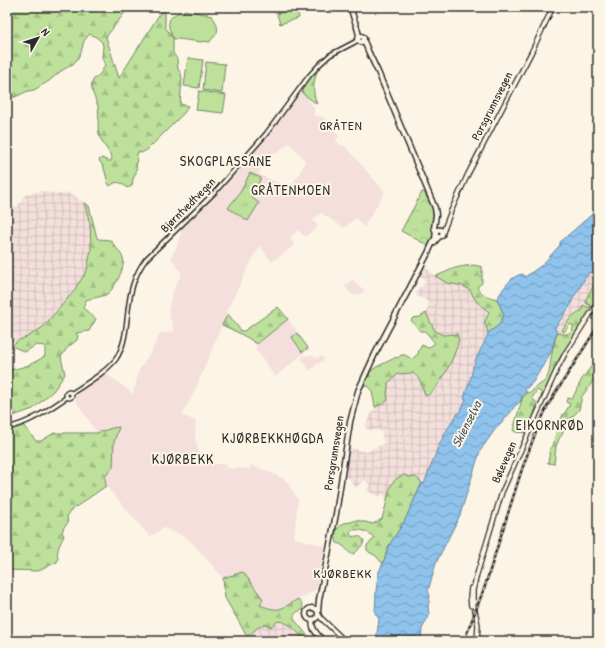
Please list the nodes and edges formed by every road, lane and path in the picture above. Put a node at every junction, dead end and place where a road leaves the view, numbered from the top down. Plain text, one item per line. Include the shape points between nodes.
1 (352, 7) edge
2 (554, 7) edge
3 (361, 40) junction
4 (439, 232) junction
5 (598, 302) edge
6 (7, 428) edge
7 (319, 600) junction
8 (312, 608) junction
9 (318, 613) junction
10 (312, 619) junction
11 (327, 624) junction
12 (323, 641) edge
13 (345, 641) edge
14 (477, 641) edge

1 - 3 highway
2 - 4 main road, Porsgrunnsvegen via 471,168 454,208
3 - 4 highway via 435,210 434,228
3 - 6 main road, Bjørntvedtvegen via 334,52 320,64 266,134 214,193 146,260 134,282 125,337 112,363 72,393 71,397 30,420
4 - 7 highway, Porsgrunnsvegen via 368,363 354,400
5 - 14 main road, Bølevegen via 560,362 499,500 473,590
7 - 8 highway
7 - 9 highway, Porsgrunnsvegen
8 - 9 highway
8 - 10 highway via 306,611 306,615
9 - 10 highway via 317,617
9 - 11 main road
10 - 11 main road
10 - 12 highway via 310,627
11 - 13 main road

